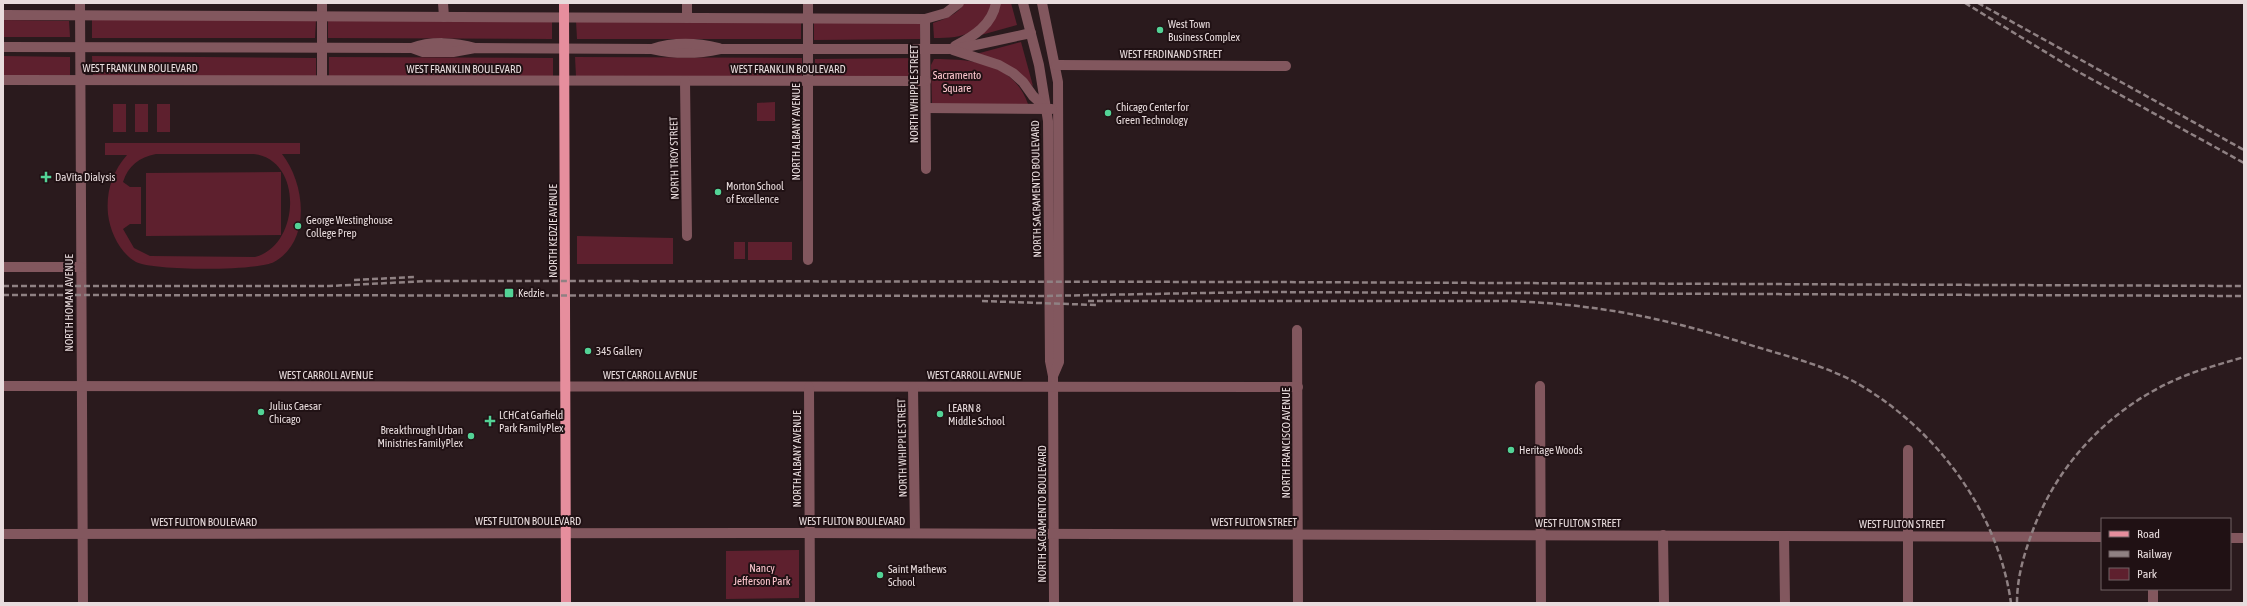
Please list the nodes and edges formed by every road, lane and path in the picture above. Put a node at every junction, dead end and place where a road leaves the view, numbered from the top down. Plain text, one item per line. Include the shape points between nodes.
1 (80, 3) edge
2 (322, 3) edge
3 (443, 3) edge
4 (564, 3) edge
5 (687, 3) edge
6 (808, 3) edge
7 (959, 3) edge
8 (996, 3) edge
9 (1023, 3) edge
10 (1042, 3) edge
11 (3, 14) edge
12 (80, 15) junction
13 (322, 16) junction
14 (444, 17) junction
15 (564, 17) junction
16 (687, 18) junction
17 (808, 18) junction
18 (925, 19) junction
19 (1031, 33) junction
20 (3, 47) edge
21 (80, 48) junction
22 (322, 48) junction
23 (564, 48) junction
24 (808, 49) junction
25 (925, 49) junction
26 (950, 49) junction
27 (1056, 65) junction
28 (1286, 66) dead end
29 (3, 80) edge
30 (80, 80) junction
31 (322, 80) junction
32 (564, 81) junction
33 (685, 81) junction
34 (808, 81) junction
35 (926, 81) junction
36 (926, 108) junction
37 (1047, 109) junction
38 (1058, 109) junction
39 (926, 169) dead end
40 (687, 236) dead end
41 (808, 260) dead end
42 (3, 267) edge
43 (81, 267) junction
44 (1298, 330) dead end
45 (1053, 382) junction
46 (3, 386) edge
47 (1540, 386) dead end
48 (82, 387) junction
49 (566, 387) junction
50 (809, 387) junction
51 (913, 387) junction
52 (1298, 387) junction
53 (1908, 450) dead end
54 (566, 533) junction
55 (810, 533) junction
56 (915, 533) junction
57 (3, 534) edge
58 (1054, 534) junction
59 (1298, 534) junction
60 (1541, 534) junction
61 (82, 535) junction
62 (1663, 535) junction
63 (1784, 536) junction
64 (1908, 537) junction
65 (2101, 537) edge
66 (2231, 538) edge
67 (2244, 538) edge
68 (2153, 590) edge
69 (83, 603) edge
70 (566, 603) edge
71 (810, 603) edge
72 (1054, 603) edge
73 (1298, 603) edge
74 (1542, 603) edge
75 (1664, 603) edge
76 (1784, 603) edge
77 (1908, 603) edge
78 (2153, 603) edge

1 - 12 street, NORTH HOMAN AVENUE
2 - 13 street
3 - 14 street
4 - 15 main road, NORTH KEDZIE AVENUE
5 - 16 street
6 - 17 street, NORTH ALBANY AVENUE
7 - 18 street via 946,13
8 - 26 street via 993,15 984,27
9 - 19 street, NORTH SACRAMENTO BOULEVARD
10 - 27 street, NORTH SACRAMENTO BOULEVARD
11 - 12 street
12 - 13 street
12 - 21 street, NORTH HOMAN AVENUE
13 - 14 street
13 - 22 street
14 - 15 street
15 - 16 street
15 - 23 main road, NORTH KEDZIE AVENUE
16 - 17 street
17 - 18 street
17 - 24 street, NORTH ALBANY AVENUE
18 - 25 street, NORTH WHIPPLE STREET
19 - 26 street, WEST FRANKLIN BOULEVARD
19 - 37 street, NORTH SACRAMENTO BOULEVARD
20 - 21 street, WEST FRANKLIN BOULEVARD
21 - 22 street, WEST FRANKLIN BOULEVARD
21 - 30 street, NORTH HOMAN AVENUE
22 - 23 street, WEST FRANKLIN BOULEVARD via 412,48 422,44 462,44 474,48
22 - 31 street
23 - 24 street, WEST FRANKLIN BOULEVARD via 652,48 665,44 705,44 720,49
23 - 32 main road, NORTH KEDZIE AVENUE
24 - 25 street, WEST FRANKLIN BOULEVARD
24 - 34 street, NORTH ALBANY AVENUE
25 - 26 street, WEST FRANKLIN BOULEVARD
25 - 35 street, NORTH WHIPPLE STREET
26 - 37 street via 1013,73
27 - 28 street, WEST FERDINAND STREET
27 - 38 street, NORTH SACRAMENTO BOULEVARD
29 - 30 street, WEST FRANKLIN BOULEVARD
30 - 31 street, WEST FRANKLIN BOULEVARD
30 - 43 street, NORTH HOMAN AVENUE
31 - 32 street, WEST FRANKLIN BOULEVARD
32 - 33 street, WEST FRANKLIN BOULEVARD
32 - 49 main road, NORTH KEDZIE AVENUE
33 - 34 street, WEST FRANKLIN BOULEVARD
33 - 40 street, NORTH TROY STREET
34 - 35 street, WEST FRANKLIN BOULEVARD
34 - 41 street, NORTH ALBANY AVENUE
35 - 36 street, NORTH WHIPPLE STREET
36 - 37 street
36 - 39 street, NORTH WHIPPLE STREET
37 - 38 street
37 - 45 street, NORTH SACRAMENTO BOULEVARD via 1050,361
38 - 45 street, NORTH SACRAMENTO BOULEVARD via 1059,362
42 - 43 street
43 - 48 street, NORTH HOMAN AVENUE
44 - 52 street, NORTH FRANCISCO AVENUE
45 - 51 street, WEST CARROLL AVENUE
45 - 52 street, WEST CARROLL AVENUE
45 - 58 street, NORTH SACRAMENTO BOULEVARD
46 - 48 street, WEST CARROLL AVENUE
47 - 60 street
48 - 49 street, WEST CARROLL AVENUE
48 - 61 street, NORTH HOMAN AVENUE
49 - 50 street, WEST CARROLL AVENUE
49 - 54 main road, NORTH KEDZIE AVENUE
50 - 51 street, WEST CARROLL AVENUE
50 - 55 street, NORTH ALBANY AVENUE
51 - 56 street, NORTH WHIPPLE STREET
52 - 59 street, NORTH FRANCISCO AVENUE
53 - 64 street
54 - 55 street, WEST FULTON BOULEVARD
54 - 61 street, WEST FULTON BOULEVARD
54 - 70 main road, NORTH KEDZIE AVENUE
55 - 56 street, WEST FULTON BOULEVARD
55 - 71 street, NORTH ALBANY AVENUE
56 - 58 street, WEST FULTON BOULEVARD
57 - 61 street, WEST FULTON BOULEVARD
58 - 59 street, WEST FULTON STREET
58 - 72 street, NORTH SACRAMENTO BOULEVARD
59 - 60 street, WEST FULTON STREET
59 - 73 street, NORTH FRANCISCO AVENUE
60 - 62 street, WEST FULTON STREET
60 - 74 street
61 - 69 street, NORTH HOMAN AVENUE
62 - 63 street, WEST FULTON STREET
62 - 75 street
63 - 64 street, WEST FULTON STREET
63 - 76 street
64 - 65 street, WEST FULTON STREET
64 - 77 street
66 - 67 street
68 - 78 street

